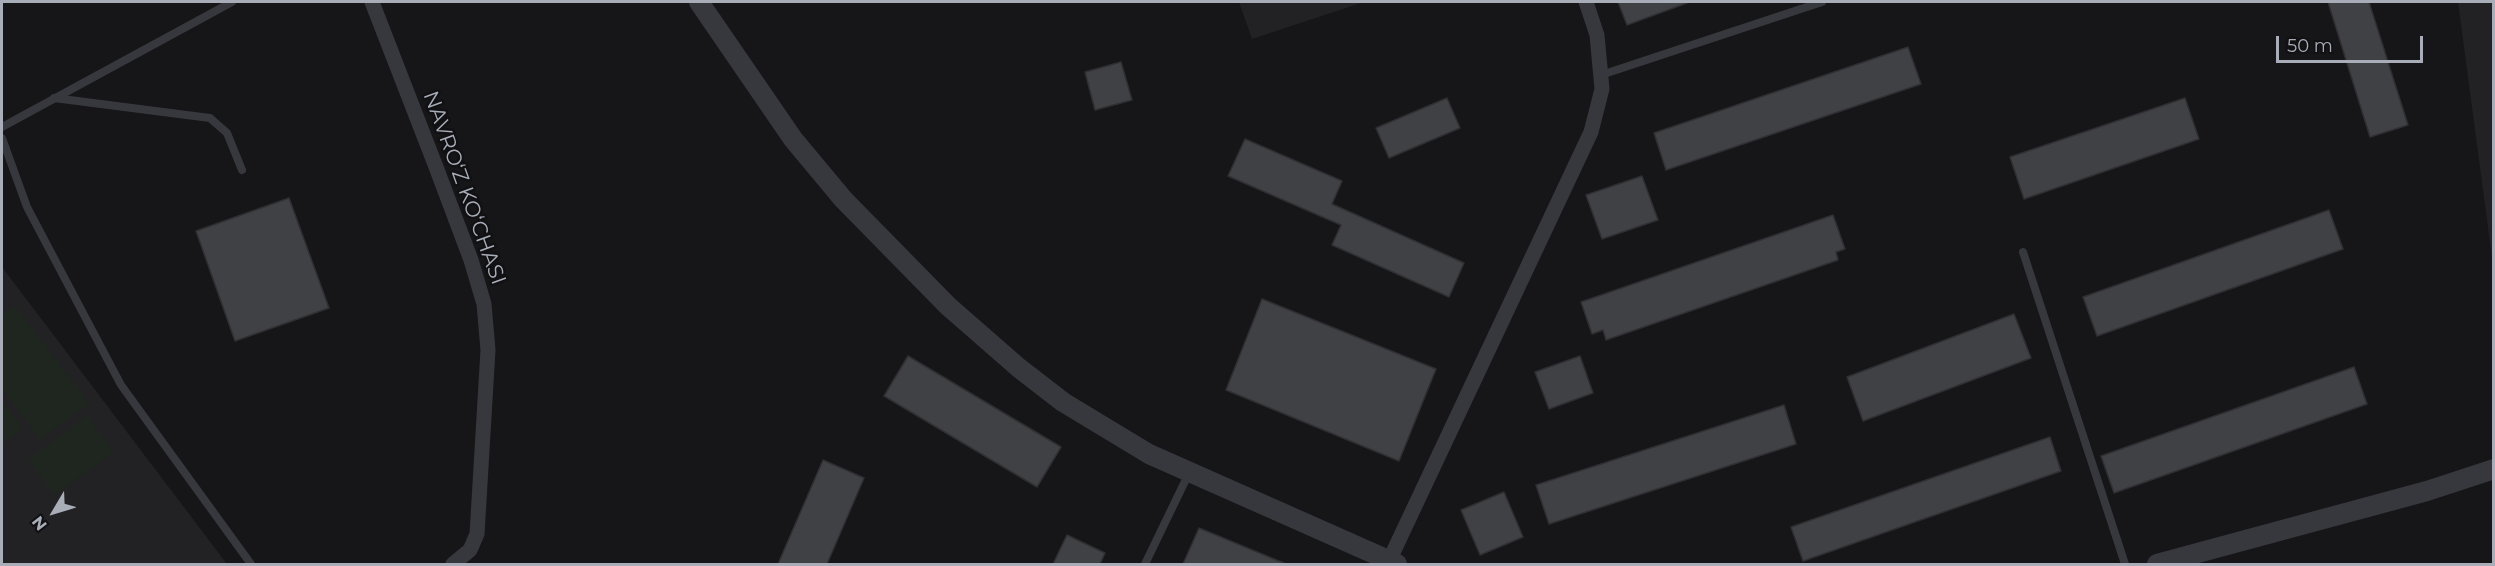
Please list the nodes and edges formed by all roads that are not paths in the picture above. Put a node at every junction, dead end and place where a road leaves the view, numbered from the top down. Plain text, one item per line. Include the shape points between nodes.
1 (232, 2) edge
2 (372, 2) edge
3 (699, 2) edge
4 (1586, 2) edge
5 (1822, 2) edge
6 (1601, 75) junction
7 (54, 98) junction
8 (2, 127) edge
9 (2, 138) edge
10 (242, 170) dead end
11 (2023, 252) dead end
12 (2493, 469) edge
13 (1189, 473) junction
14 (1393, 563) edge
15 (251, 564) edge
16 (453, 564) edge
17 (1144, 564) edge
18 (2126, 564) edge
19 (2157, 564) edge

1 - 7 lane
2 - 16 street, NAVRO‘Z KO‘CHASI via 471,260 484,304 488,350 477,534 470,550
3 - 13 street via 793,139 843,199 948,306 1063,402 1149,454
4 - 6 street via 1597,35
5 - 6 lane
6 - 14 street via 1602,89 1591,132
7 - 8 lane
7 - 10 lane via 210,118 227,133
9 - 15 lane via 27,207 121,386
11 - 18 lane
12 - 19 street via 2427,491
13 - 14 street
13 - 17 lane

